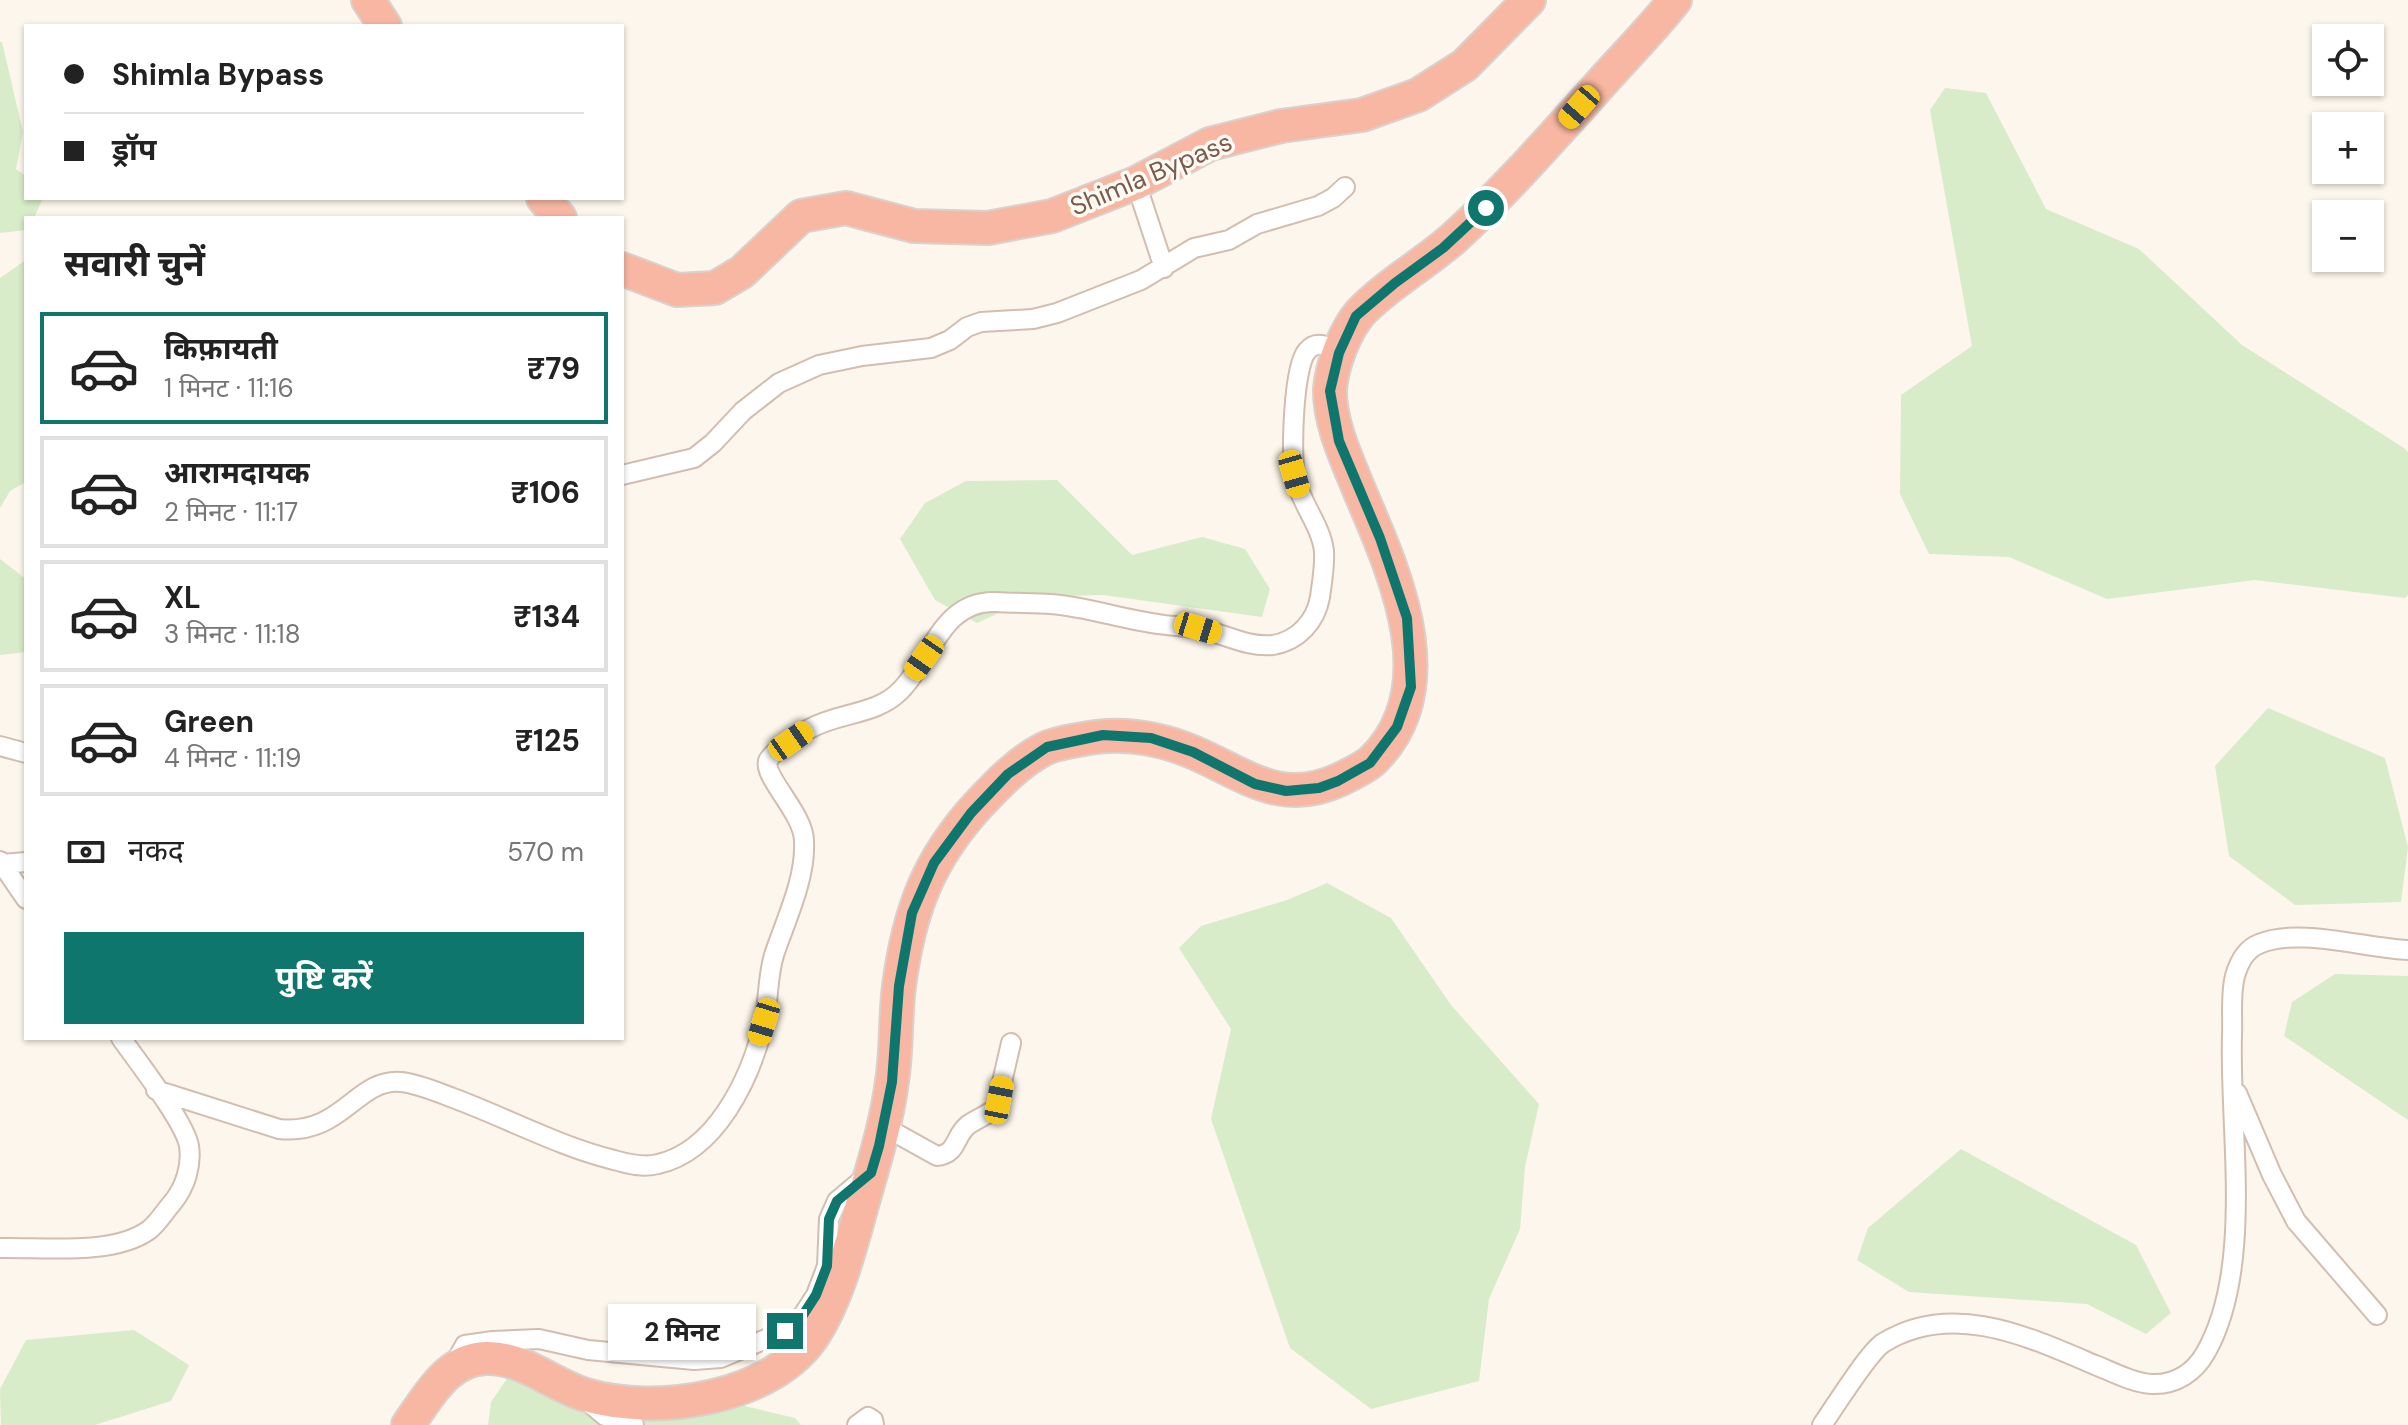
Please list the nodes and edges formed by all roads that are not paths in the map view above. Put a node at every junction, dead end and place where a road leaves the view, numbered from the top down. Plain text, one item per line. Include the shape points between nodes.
1 (368, 0) edge
2 (1529, 0) edge
3 (1675, 0) edge
4 (384, 24) edge
5 (1136, 183) junction
6 (1345, 187) dead end
7 (545, 200) edge
8 (558, 216) edge
9 (1164, 268) junction
10 (624, 270) edge
11 (1339, 353) junction
12 (624, 475) edge
13 (0, 746) edge
14 (24, 752) edge
15 (1, 862) edge
16 (24, 862) edge
17 (24, 896) edge
18 (2408, 950) edge
19 (122, 1040) edge
20 (1011, 1043) dead end
21 (2233, 1083) junction
22 (156, 1090) junction
23 (883, 1126) junction
24 (871, 1173) junction
25 (0, 1248) edge
26 (2377, 1315) dead end
27 (453, 1366) junction
28 (581, 1394) junction
29 (408, 1425) edge
30 (634, 1425) edge
31 (857, 1425) edge
32 (874, 1425) edge
33 (1822, 1425) edge

1 - 4 highway
2 - 5 highway, Shimla Bypass via 1465,65 1418,95 1362,115 1281,126 1210,144
3 - 11 highway via 1486,208 1356,316
5 - 9 street
5 - 10 highway, Shimla Bypass via 1052,216 988,228 914,226 846,208 801,216 742,272 715,288 677,290
6 - 9 street via 1318,206 1194,248
7 - 8 highway
9 - 12 street via 1057,313 981,322 931,348 819,365 779,383 694,458
11 - 22 street via 1315,346 1306,352 1300,368 1292,436 1294,474 1324,549 1324,576 1319,606 1291,639 1272,645 1247,643 1198,628 1052,604 990,602 946,623 903,689 882,706 809,728 773,754 768,770 795,810 805,845 773,959 764,1022 738,1090 702,1141 677,1159 652,1166 590,1154 480,1108 395,1081 376,1087 317,1127 297,1131
11 - 23 highway via 1330,391 1339,441 1407,618 1411,687 1397,727 1370,763 1319,788 1286,791 1255,784 1193,752 1151,738 1103,735 1047,747 1008,774 934,863 912,913
13 - 14 street
15 - 16 street
15 - 17 street
18 - 21 street via 2302,937 2278,937 2256,945 2243,956 2234,978
19 - 22 street
20 - 23 street via 996,1108 965,1127 946,1155 937,1156
21 - 26 street via 2296,1221
21 - 33 street via 2232,1266 2221,1321 2190,1373 2172,1382 2131,1380 2026,1336 1983,1325 1942,1324 1911,1329 1880,1345
22 - 25 street via 181,1124 189,1145 189,1170 179,1194 151,1229 126,1243 102,1247
23 - 24 highway
24 - 27 street via 837,1201 829,1219 827,1266 816,1295 785,1331 721,1358 694,1360 588,1350 539,1339 493,1341 465,1345
24 - 28 highway via 845,1267 814,1336 777,1372 725,1393 672,1404 627,1404
27 - 28 highway via 485,1358 522,1364
27 - 29 highway
28 - 30 street via 605,1416
31 - 32 street via 868,1417

